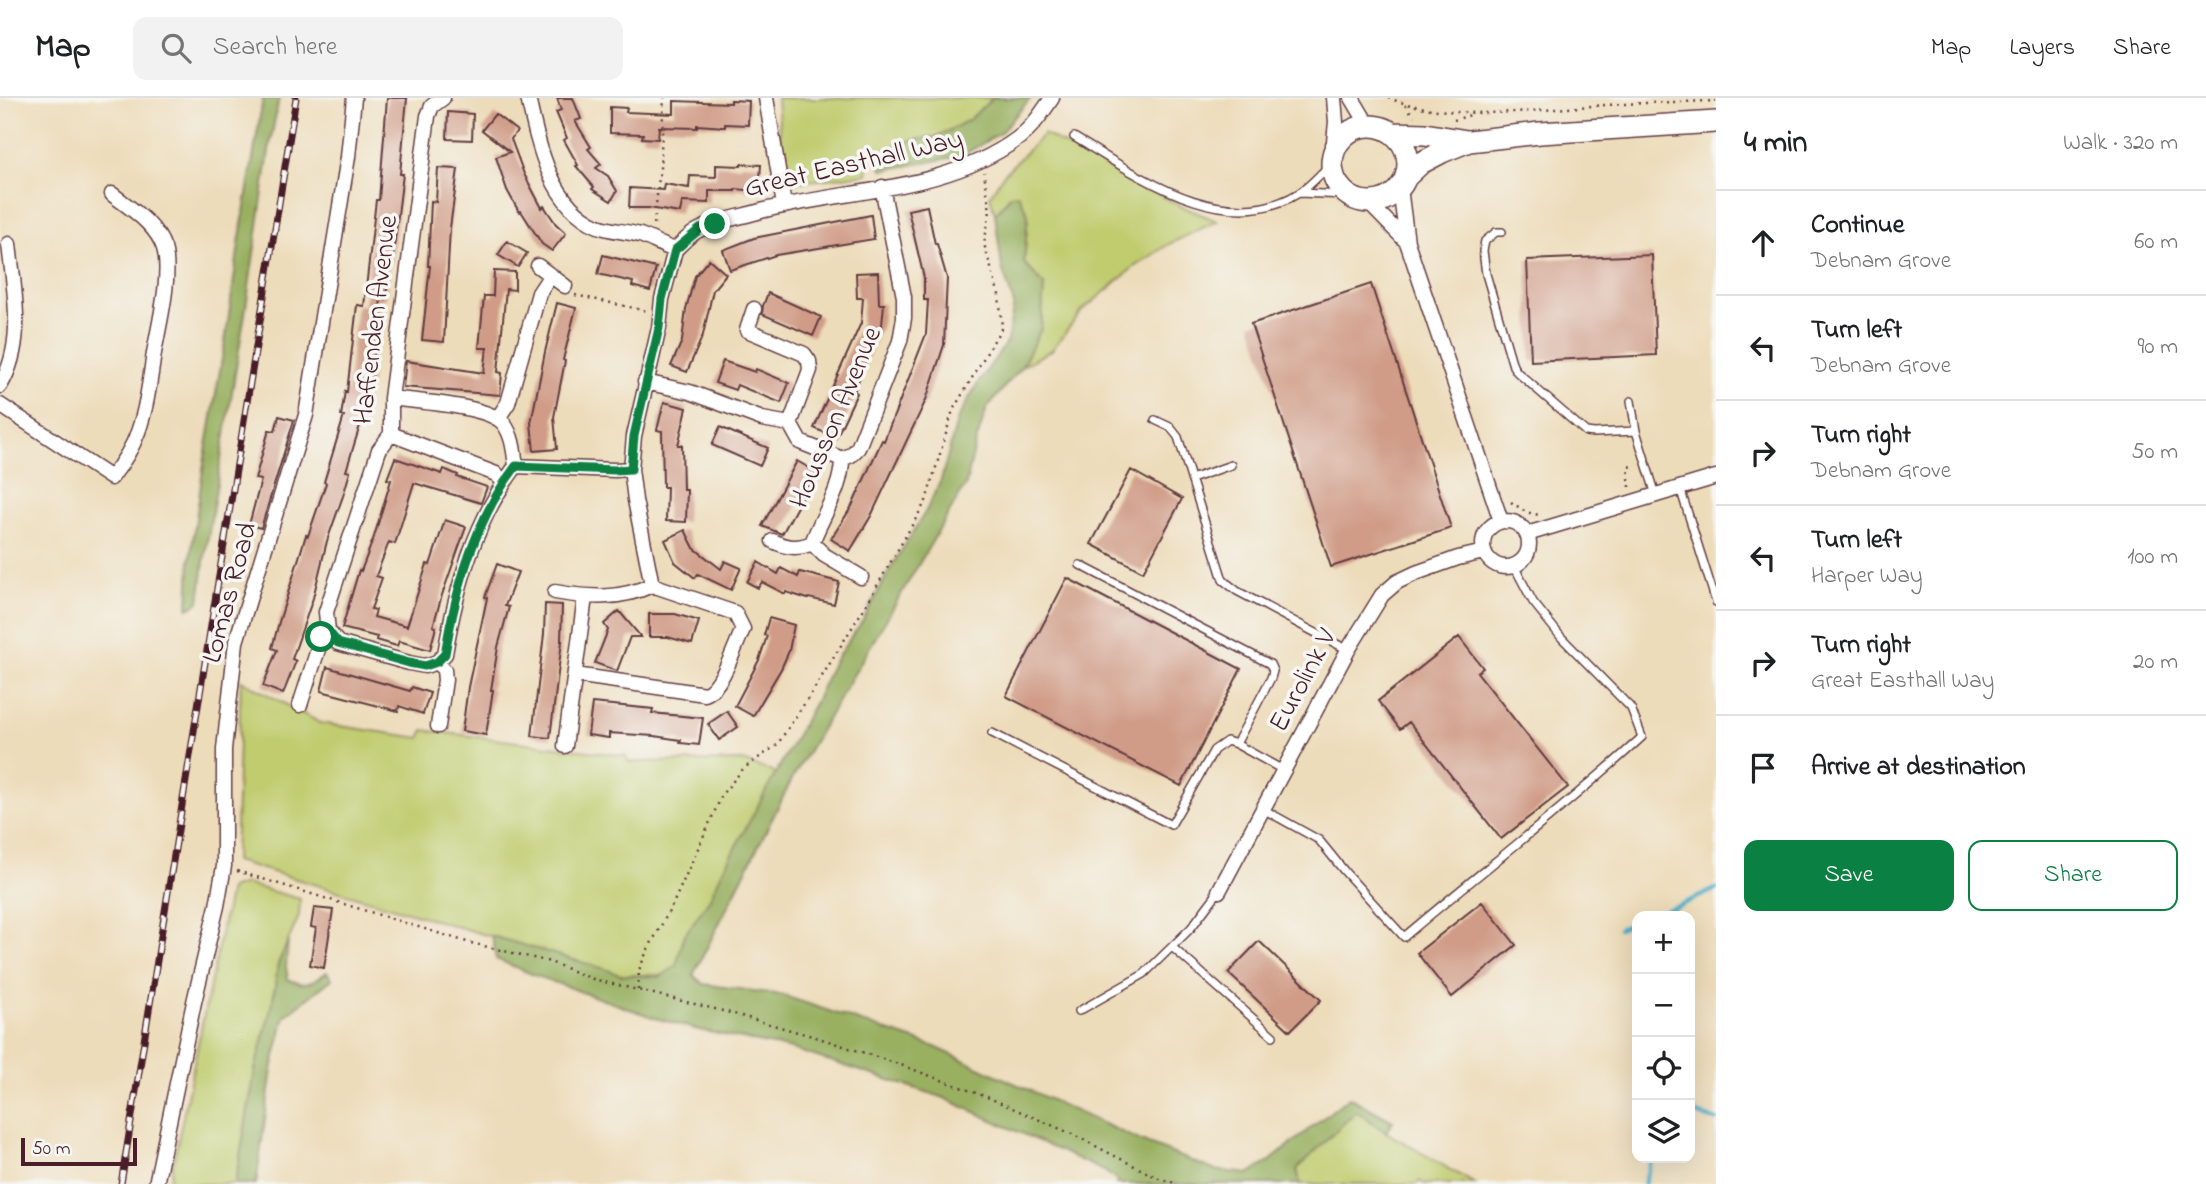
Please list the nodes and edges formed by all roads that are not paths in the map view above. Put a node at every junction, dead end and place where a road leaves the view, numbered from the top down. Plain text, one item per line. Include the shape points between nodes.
1 (354, 98) edge
2 (441, 98) edge
3 (528, 98) edge
4 (766, 98) edge
5 (1052, 98) edge
6 (1334, 98) edge
7 (1352, 98) edge
8 (1716, 122) edge
9 (1368, 125) junction
10 (1393, 133) junction
11 (1074, 137) dead end
12 (1469, 141) junction
13 (1332, 158) junction
14 (1403, 182) junction
15 (882, 187) junction
16 (1299, 193) junction
17 (112, 194) dead end
18 (1346, 195) junction
19 (1369, 203) junction
20 (784, 205) junction
21 (1502, 232) dead end
22 (1407, 242) junction
23 (9, 244) dead end
24 (675, 250) junction
25 (538, 265) dead end
26 (551, 275) junction
27 (565, 286) road end
28 (754, 309) dead end
29 (645, 382) junction
30 (0, 386) edge
31 (391, 398) junction
32 (1631, 401) dead end
33 (0, 405) edge
34 (498, 418) junction
35 (1155, 420) dead end
36 (790, 424) junction
37 (1636, 431) junction
38 (391, 434) junction
39 (842, 459) junction
40 (1231, 465) dead end
41 (516, 466) junction
42 (631, 469) junction
43 (1716, 477) edge
44 (1191, 479) junction
45 (504, 482) junction
46 (1680, 488) junction
47 (1656, 496) junction
48 (1502, 521) junction
49 (1527, 534) junction
50 (773, 541) dead end
51 (812, 543) junction
52 (1484, 552) junction
53 (1080, 565) dead end
54 (1514, 566) junction
55 (860, 577) dead end
56 (652, 585) junction
57 (555, 592) dead end
58 (584, 597) junction
59 (1716, 602) edge
60 (328, 631) junction
61 (1348, 650) junction
62 (437, 662) junction
63 (575, 676) junction
64 (300, 705) dead end
65 (438, 726) dead end
66 (992, 733) dead end
67 (1236, 744) junction
68 (565, 746) dead end
69 (1283, 771) junction
70 (1263, 809) junction
71 (1219, 891) joint
72 (1172, 947) junction
73 (1079, 1011) dead end
74 (1273, 1036) dead end
75 (156, 1184) edge

1 - 75 street, Lomas Road via 306,415 236,642 224,749 224,866
2 - 31 street, Haffenden Avenue via 428,116
3 - 24 street via 543,155 573,210 600,227 643,236
4 - 20 street
5 - 15 street, Great Easthall Way via 1018,138 979,162 928,179
6 - 13 street
7 - 9 street
8 - 12 street
9 - 10 street
9 - 13 street via 1346,133
10 - 12 street
10 - 14 street via 1407,153
11 - 16 lane via 1138,175 1200,204 1231,210 1265,207
12 - 14 street via 1430,158
13 - 16 lane
13 - 18 street via 1333,176
14 - 19 street via 1392,196
14 - 22 street
15 - 20 street, Great Easthall Way
15 - 39 street, Housson Avenue via 904,296 904,318 900,341 858,447
16 - 18 lane
17 - 33 street via 157,234 166,266 146,400 124,462 111,478
18 - 19 street
19 - 22 street
20 - 24 street, Great Easthall Way via 700,229
21 - 37 lane via 1485,241 1484,260 1517,372 1587,432
22 - 48 street
23 - 30 street via 18,320 12,360
24 - 29 street
25 - 26 street
26 - 27 street
26 - 34 street via 539,293 508,403
28 - 36 street via 747,330 804,354 809,361 810,370
29 - 36 street
29 - 42 street
31 - 34 street via 477,410
31 - 38 street, Haffenden Avenue
32 - 37 lane
34 - 41 street via 512,439
35 - 44 lane via 1176,432
36 - 39 street via 800,442
37 - 47 lane
38 - 45 street via 496,474
38 - 60 street, Haffenden Avenue via 379,450 326,612
39 - 51 street, Housson Avenue via 840,484
40 - 44 lane
41 - 42 street
41 - 45 street
42 - 56 street
43 - 46 street
44 - 61 lane via 1228,585
45 - 62 street via 463,570 445,654
46 - 47 street
46 - 59 lane
47 - 49 street
48 - 49 street via 1517,523
48 - 52 street via 1487,529
49 - 54 street via 1529,549
50 - 51 street, Housson Avenue via 786,547
51 - 55 street, Housson Avenue
52 - 54 street via 1493,564
52 - 61 street, Eurolink V via 1397,582 1382,595
53 - 67 lane via 1270,664 1271,678
54 - 70 lane via 1533,602 1631,708 1642,737 1588,787 1404,937 1319,840
56 - 58 street via 606,598
56 - 63 street via 722,607 740,619 744,629 712,691 695,693
57 - 58 street
58 - 63 street
60 - 62 street via 338,643 350,647 425,666
60 - 64 street, Haffenden Avenue via 321,637
61 - 69 street, Eurolink V
62 - 65 street via 444,670
63 - 68 street
66 - 67 lane via 1171,825 1214,750 1227,741
67 - 69 lane
69 - 70 street, Eurolink V
70 - 71 street, Eurolink V
71 - 72 lane
72 - 73 lane via 1144,974
72 - 74 lane

